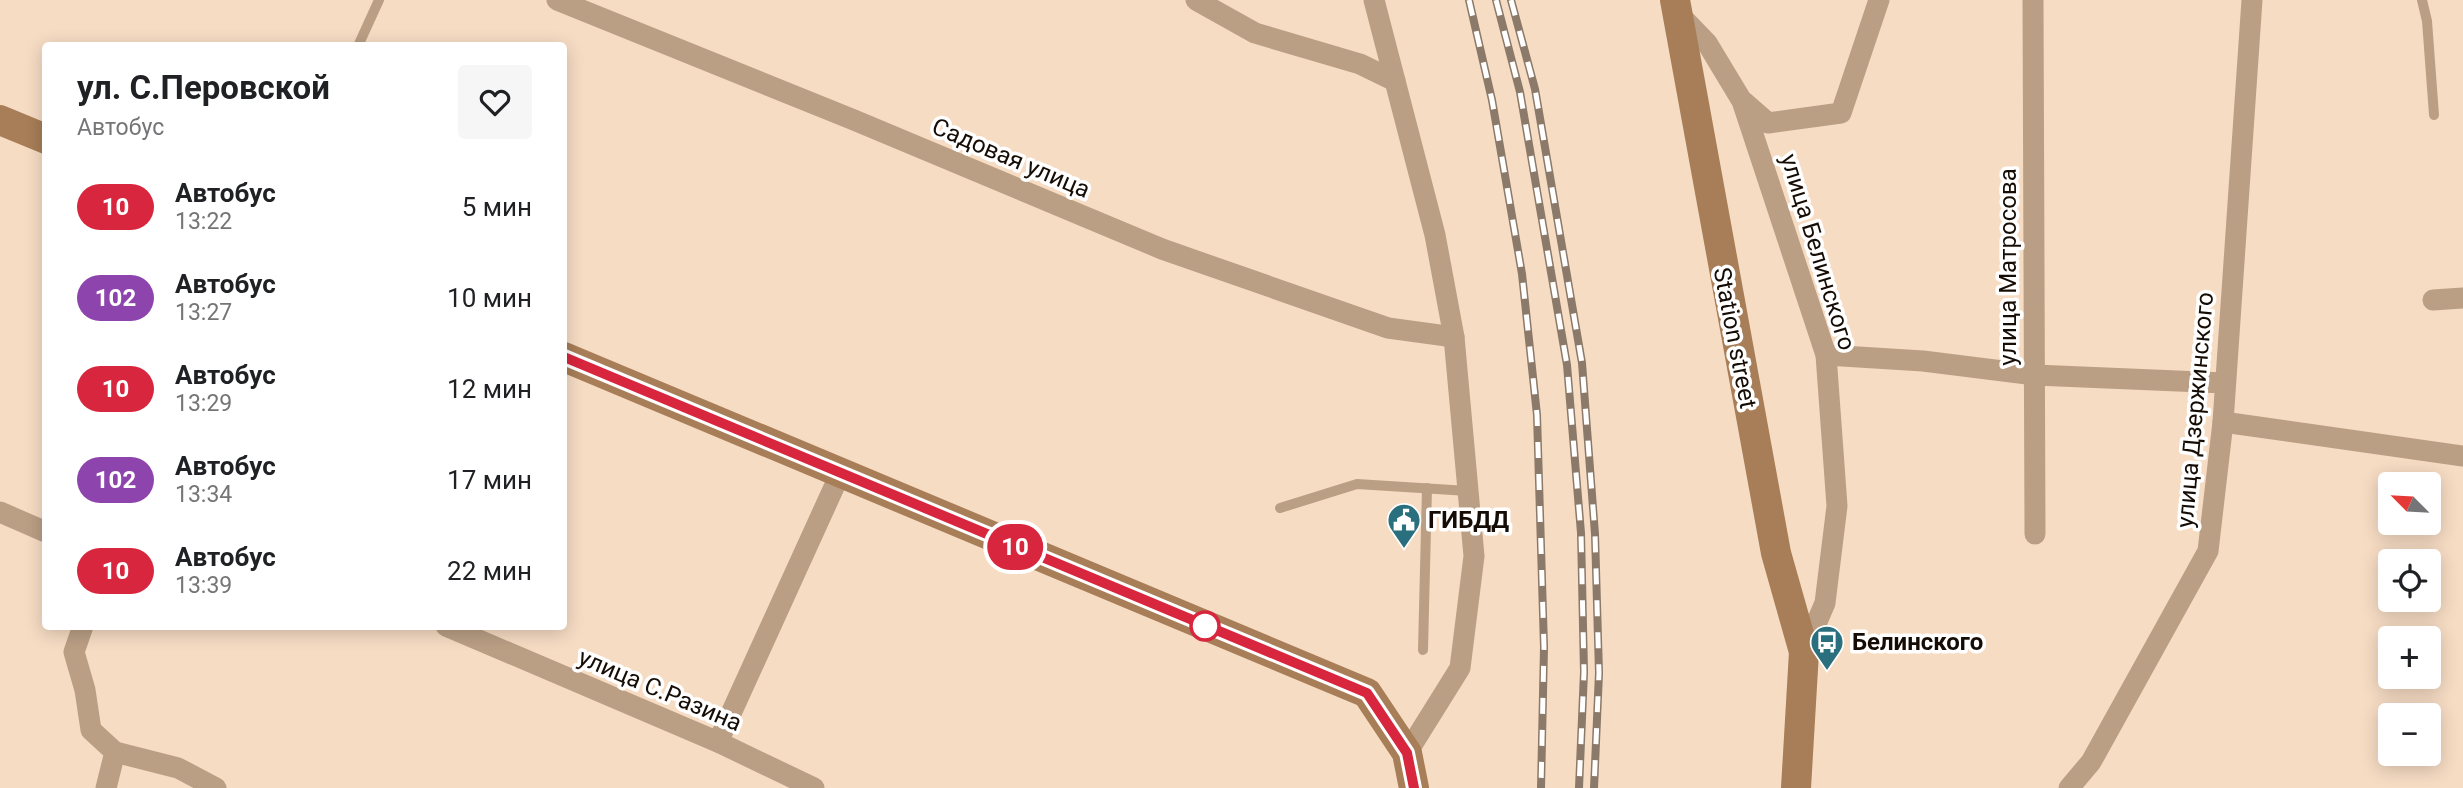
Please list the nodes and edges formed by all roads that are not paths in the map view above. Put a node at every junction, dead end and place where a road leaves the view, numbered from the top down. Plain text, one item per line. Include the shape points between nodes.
1 (379, 0) edge
2 (557, 0) edge
3 (1196, 0) edge
4 (1374, 0) edge
5 (1879, 0) edge
6 (2033, 0) edge
7 (2252, 0) edge
8 (2422, 0) edge
9 (1676, 6) edge
10 (360, 42) edge
11 (1395, 81) junction
12 (1742, 101) junction
13 (2434, 115) dead end
14 (0, 120) edge
15 (42, 137) edge
16 (2463, 298) edge
17 (2433, 300) dead end
18 (1454, 337) junction
19 (1826, 355) junction
20 (567, 358) edge
21 (2035, 375) junction
22 (2225, 383) junction
23 (2223, 422) junction
24 (2463, 456) edge
25 (840, 474) junction
26 (1427, 488) junction
27 (1468, 491) junction
28 (1280, 508) dead end
29 (0, 512) edge
30 (42, 530) edge
31 (2035, 534) dead end
32 (82, 630) edge
33 (455, 630) edge
34 (1423, 650) dead end
35 (1804, 663) junction
36 (718, 742) junction
37 (115, 752) junction
38 (1407, 753) junction
39 (106, 788) edge
40 (216, 788) edge
41 (814, 788) edge
42 (1414, 788) edge
43 (1796, 788) edge
44 (2069, 788) edge

1 - 10 lane
2 - 18 street, Садовая улица via 1162,249 1388,328
3 - 11 street via 1255,33 1360,64
4 - 11 street
5 - 12 street via 1841,113 1768,124
6 - 21 street, улица Матросова
7 - 22 street, улица Дзержинского
8 - 13 lane
9 - 12 street, улица Белинского via 1707,43
9 - 35 main road, Station street via 1776,553
11 - 18 street via 1435,235
12 - 19 street, улица Белинского
14 - 15 main road
16 - 17 street
18 - 27 street
19 - 21 street
19 - 35 street, улица Белинского via 1837,506 1825,603
20 - 25 main road
21 - 22 street
21 - 31 street, улица Матросова
22 - 23 street, улица Дзержинского
23 - 24 street
23 - 44 street, улица Дзержинского via 2208,551 2091,762
25 - 36 street
25 - 38 main road via 1367,693
26 - 27 lane
26 - 28 lane via 1357,484
26 - 34 lane
27 - 38 street via 1474,556 1460,668
29 - 30 street
32 - 37 street via 74,652 90,730
33 - 36 street, улица С.Разина
35 - 43 main road, Station street
36 - 41 street, улица С.Разина
37 - 39 street
37 - 40 street via 178,768
38 - 42 main road

